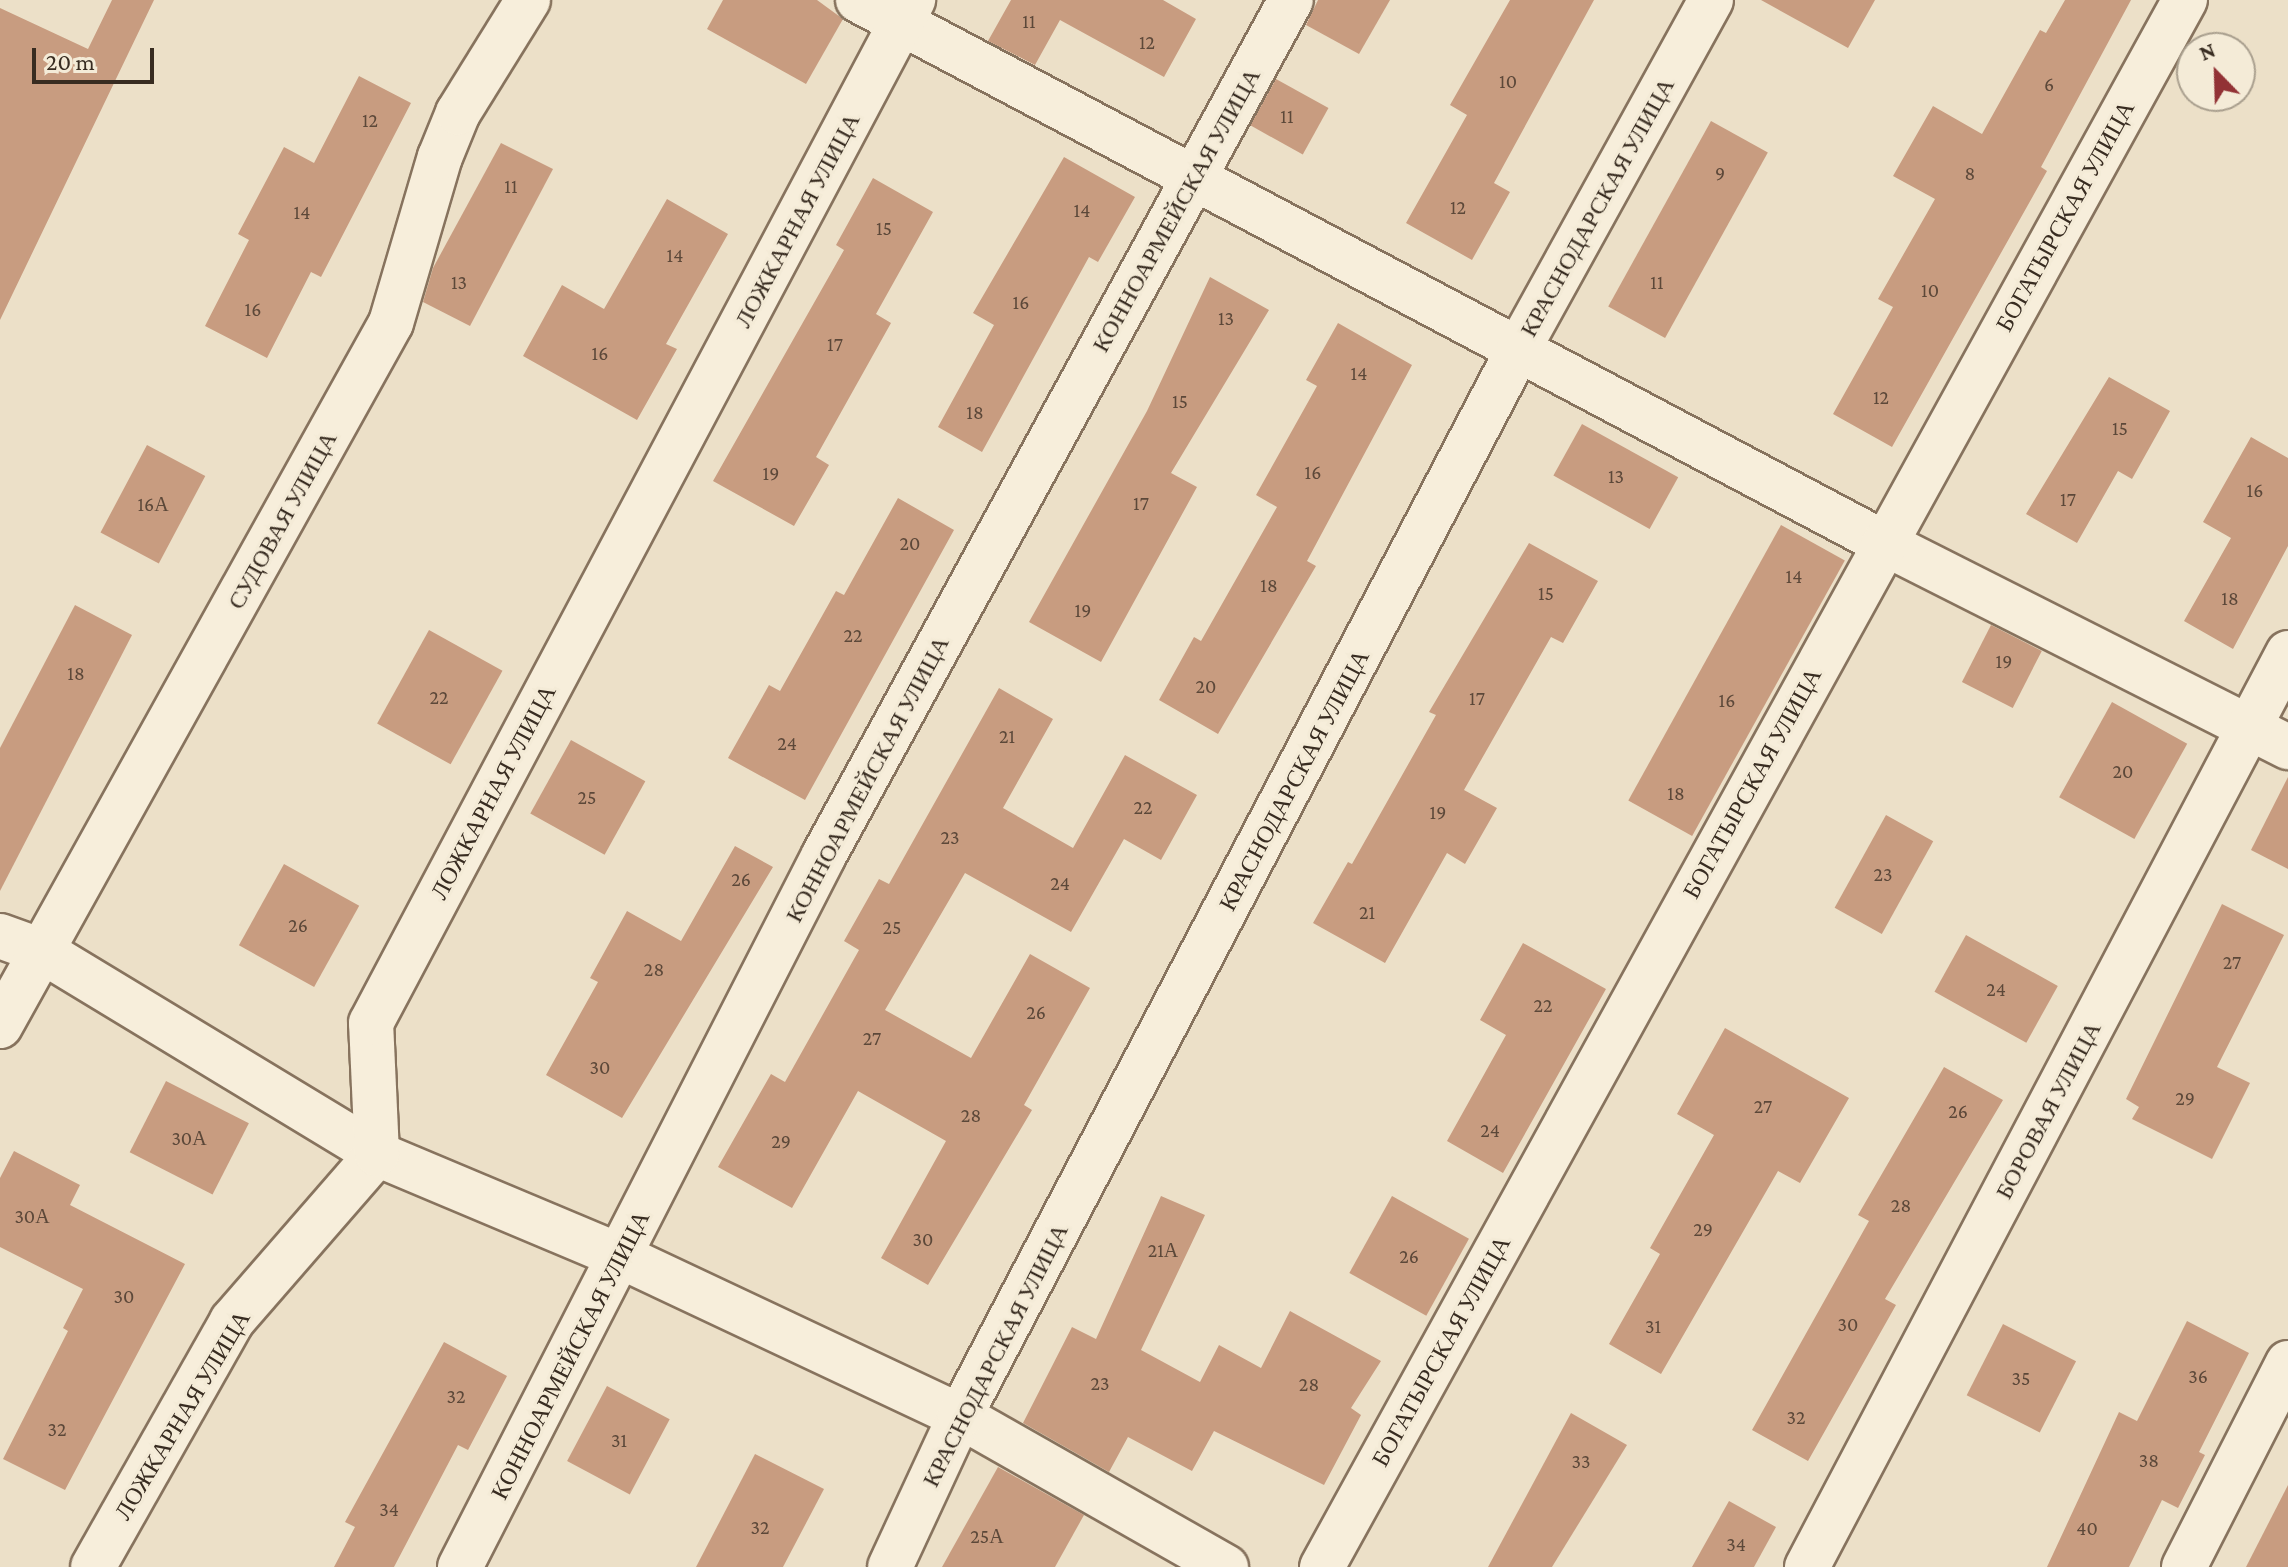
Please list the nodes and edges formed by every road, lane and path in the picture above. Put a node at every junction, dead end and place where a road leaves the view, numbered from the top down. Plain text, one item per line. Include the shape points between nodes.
1 (528, 0) edge
2 (858, 0) edge
3 (1291, 0) edge
4 (1711, 0) edge
5 (2185, 0) edge
6 (906, 13) edge
7 (1195, 176) junction
8 (1519, 348) junction
9 (1884, 543) junction
10 (2288, 653) edge
11 (2250, 725) junction
12 (2288, 747) edge
13 (0, 936) edge
14 (42, 951) junction
15 (0, 1026) edge
16 (377, 1154) junction
17 (622, 1257) junction
18 (2288, 1363) edge
19 (960, 1416) junction
20 (93, 1567) edge
21 (460, 1567) edge
22 (890, 1567) edge
23 (1226, 1567) edge
24 (1322, 1567) edge
25 (1807, 1567) edge
26 (2184, 1567) edge

1 - 14 street, СУДОВАЯ УЛИЦА via 458,113 391,323
2 - 6 street
3 - 7 street, КОННОАРМЕЙСКАЯ УЛИЦА
4 - 8 street, КРАСНОДАРСКАЯ УЛИЦА
5 - 9 street, БОГАТЫРСКАЯ УЛИЦА
6 - 7 street
6 - 16 street, ЛОЖКАРНАЯ УЛИЦА via 371,1023
7 - 8 street
7 - 17 street, КОННОАРМЕЙСКАЯ УЛИЦА via 824,855
8 - 9 street
8 - 19 street, КРАСНОДАРСКАЯ УЛИЦА
9 - 11 street
9 - 24 street, БОГАТЫРСКАЯ УЛИЦА
10 - 11 street, БОРОВАЯ УЛИЦА
11 - 12 street
11 - 25 street, БОРОВАЯ УЛИЦА
13 - 14 street
14 - 15 street, СУДОВАЯ УЛИЦА
14 - 16 street
16 - 17 street
16 - 20 street, ЛОЖКАРНАЯ УЛИЦА via 232,1321
17 - 19 street
17 - 21 street, КОННОАРМЕЙСКАЯ УЛИЦА
18 - 26 street
19 - 22 street, КРАСНОДАРСКАЯ УЛИЦА
19 - 23 street

